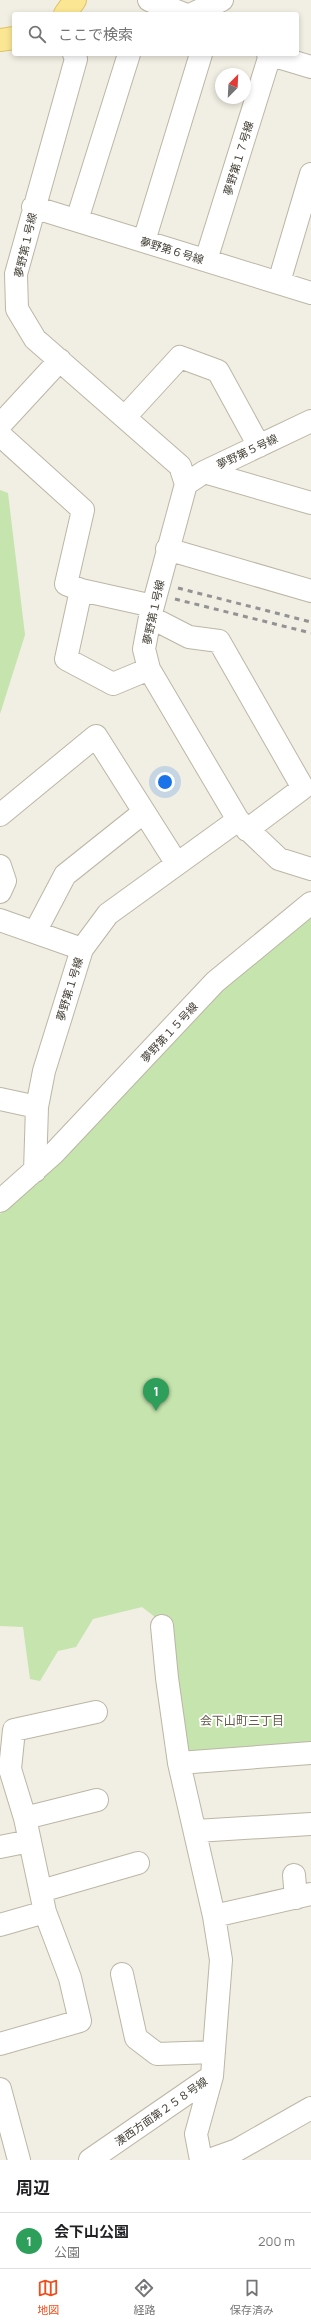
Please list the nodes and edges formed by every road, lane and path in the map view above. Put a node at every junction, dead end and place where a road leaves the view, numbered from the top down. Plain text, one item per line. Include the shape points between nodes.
1 (75, 0) edge
2 (146, 0) edge
3 (149, 0) edge
4 (222, 0) edge
5 (66, 12) edge
6 (142, 12) edge
7 (179, 12) edge
8 (196, 12) edge
9 (12, 38) edge
10 (0, 40) edge
11 (75, 56) edge
12 (128, 56) edge
13 (200, 56) edge
14 (268, 56) edge
15 (275, 56) edge
16 (311, 67) edge
17 (311, 174) edge
18 (33, 207) junction
19 (77, 220) junction
20 (144, 241) junction
21 (206, 260) junction
22 (279, 282) junction
23 (311, 293) edge
24 (60, 360) junction
25 (125, 417) junction
26 (311, 421) edge
27 (0, 425) edge
28 (0, 435) edge
29 (259, 446) junction
30 (204, 472) junction
31 (186, 484) junction
32 (311, 502) edge
33 (167, 549) junction
34 (81, 590) junction
35 (311, 591) edge
36 (152, 611) junction
37 (149, 669) junction
38 (144, 812) junction
39 (0, 815) edge
40 (242, 825) junction
41 (177, 864) junction
42 (0, 866) edge
43 (311, 869) edge
44 (0, 892) edge
45 (311, 903) edge
46 (0, 920) edge
47 (35, 932) junction
48 (82, 949) junction
49 (0, 1099) edge
50 (37, 1107) junction
51 (35, 1170) junction
52 (0, 1201) edge
53 (162, 1626) dead end
54 (96, 1712) dead end
55 (311, 1753) edge
56 (179, 1763) junction
57 (5, 1770) edge
58 (97, 1800) dead end
59 (25, 1818) junction
60 (311, 1824) edge
61 (196, 1831) junction
62 (30, 1841) junction
63 (0, 1847) edge
64 (138, 1863) dead end
65 (294, 1875) dead end
66 (41, 1891) junction
67 (304, 1896) edge
68 (45, 1912) junction
69 (214, 1916) junction
70 (0, 1925) edge
71 (122, 1974) dead end
72 (0, 2044) edge
73 (214, 2052) junction
74 (212, 2076) junction
75 (0, 2089) edge
76 (311, 2108) edge
77 (19, 2160) edge
78 (90, 2160) edge
79 (201, 2160) edge
80 (209, 2160) edge

1 - 5 main road
2 - 6 street
3 - 7 street
4 - 8 street
9 - 10 main road
11 - 18 street, 夢野第１号線
12 - 19 street
13 - 20 street
14 - 21 street, 夢野第１７号線
15 - 16 street
17 - 22 street
18 - 19 street, 夢野第６号線
18 - 24 street, 夢野第１号線 via 16,274 17,309 35,339
19 - 20 street, 夢野第６号線
20 - 21 street, 夢野第６号線
21 - 22 street, 夢野第６号線
22 - 23 street, 夢野第６号線
24 - 25 street, 夢野第１号線
24 - 27 street
25 - 29 street via 180,357 218,371
25 - 31 street, 夢野第１号線 via 180,466
26 - 29 street, 夢野第５号線
28 - 34 street via 83,510 66,584
29 - 30 street, 夢野第５号線
30 - 31 street, 夢野第５号線
30 - 32 street
31 - 33 street, 夢野第１号線
33 - 35 street
33 - 36 street, 夢野第１号線
34 - 36 street
34 - 37 street via 66,659 113,684
36 - 37 street, 夢野第１号線 via 144,649
36 - 40 street via 189,637 219,641 303,788
37 - 40 street, 夢野第１号線
38 - 39 street via 96,736
38 - 41 street
38 - 47 street via 65,876
40 - 41 street, 夢野第１号線
40 - 43 street via 279,859
41 - 48 street, 夢野第１号線 via 108,914
42 - 44 street via 5,881
45 - 51 street, 夢野第１５号線 via 216,982
46 - 47 street
47 - 48 street
48 - 50 street, 夢野第１号線 via 44,1071
49 - 50 street
50 - 51 street, 夢野第１号線
51 - 52 street, 夢野第１５号線
53 - 56 street
54 - 57 street via 14,1730
55 - 56 street
56 - 61 street
57 - 59 street
58 - 59 street
59 - 62 street
60 - 61 street
61 - 69 street
62 - 63 street
62 - 66 street
64 - 66 street
65 - 67 street
66 - 68 street
67 - 69 street
68 - 70 street
68 - 72 street via 70,1978 80,2021
69 - 73 street via 221,1960
71 - 73 street via 136,2038 157,2054
73 - 74 street
74 - 78 street, 湊西方面第２５８号線
74 - 79 street via 196,2134
75 - 77 street
76 - 80 street via 238,2150

